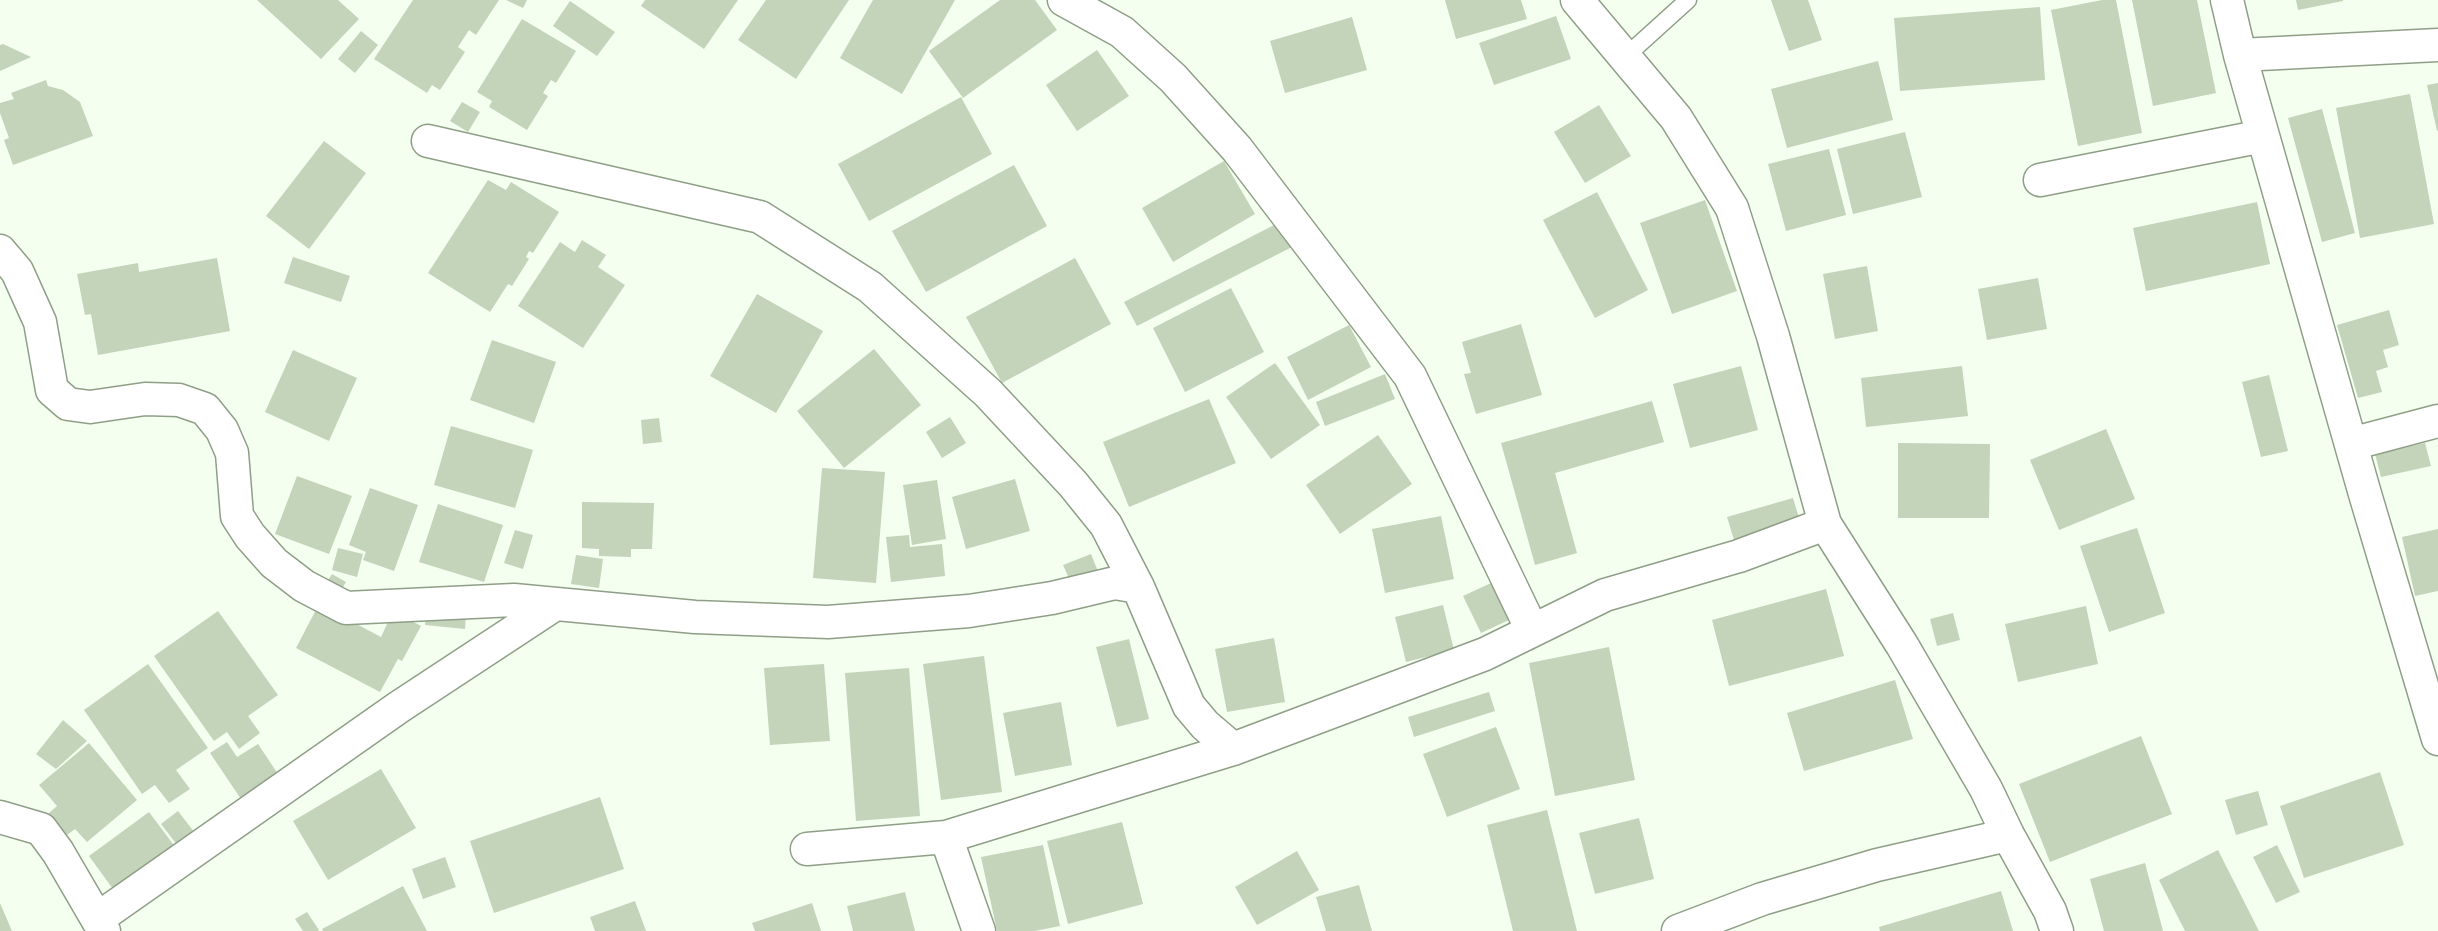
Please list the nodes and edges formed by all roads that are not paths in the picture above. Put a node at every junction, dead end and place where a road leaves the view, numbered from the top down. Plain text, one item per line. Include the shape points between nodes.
1 (1064, 0) edge
2 (1577, 0) edge
3 (1688, 0) edge
4 (2227, 0) edge
5 (2438, 45) edge
6 (2240, 55) junction
7 (1625, 57) junction
8 (2263, 136) junction
9 (428, 141) dead end
10 (2040, 180) dead end
11 (0, 251) edge
12 (2438, 421) edge
13 (2351, 444) junction
14 (1825, 524) junction
15 (1138, 587) junction
16 (554, 605) junction
17 (1532, 630) junction
18 (2438, 739) edge
19 (1233, 749) junction
20 (0, 817) edge
21 (2008, 835) junction
22 (946, 837) junction
23 (807, 849) dead end
24 (101, 925) edge
25 (979, 931) edge
26 (1678, 931) edge
27 (2057, 931) edge

1 - 17 street via 1122,32 1173,78 1237,149 1410,376
2 - 7 street
3 - 7 lane
4 - 6 street
5 - 6 street
6 - 8 street
7 - 14 street via 1676,117 1732,208
8 - 10 street
8 - 13 street
9 - 15 street via 761,217 870,287 988,393 1106,525
11 - 16 street via 17,271 40,322 52,390 68,404 90,407 145,399 179,400 205,409 222,430 232,453 237,516 274,563 304,586 345,608 514,600
12 - 13 street
13 - 18 street
14 - 17 street via 1739,556 1605,594
14 - 21 street via 1930,693
15 - 16 street via 1115,583 969,611 828,622
15 - 19 street via 1189,706
16 - 24 street via 399,707
17 - 19 street via 1485,654
19 - 22 street
20 - 24 street via 41,829
21 - 26 street via 1877,865 1762,899
21 - 27 street
22 - 23 street
22 - 25 street

